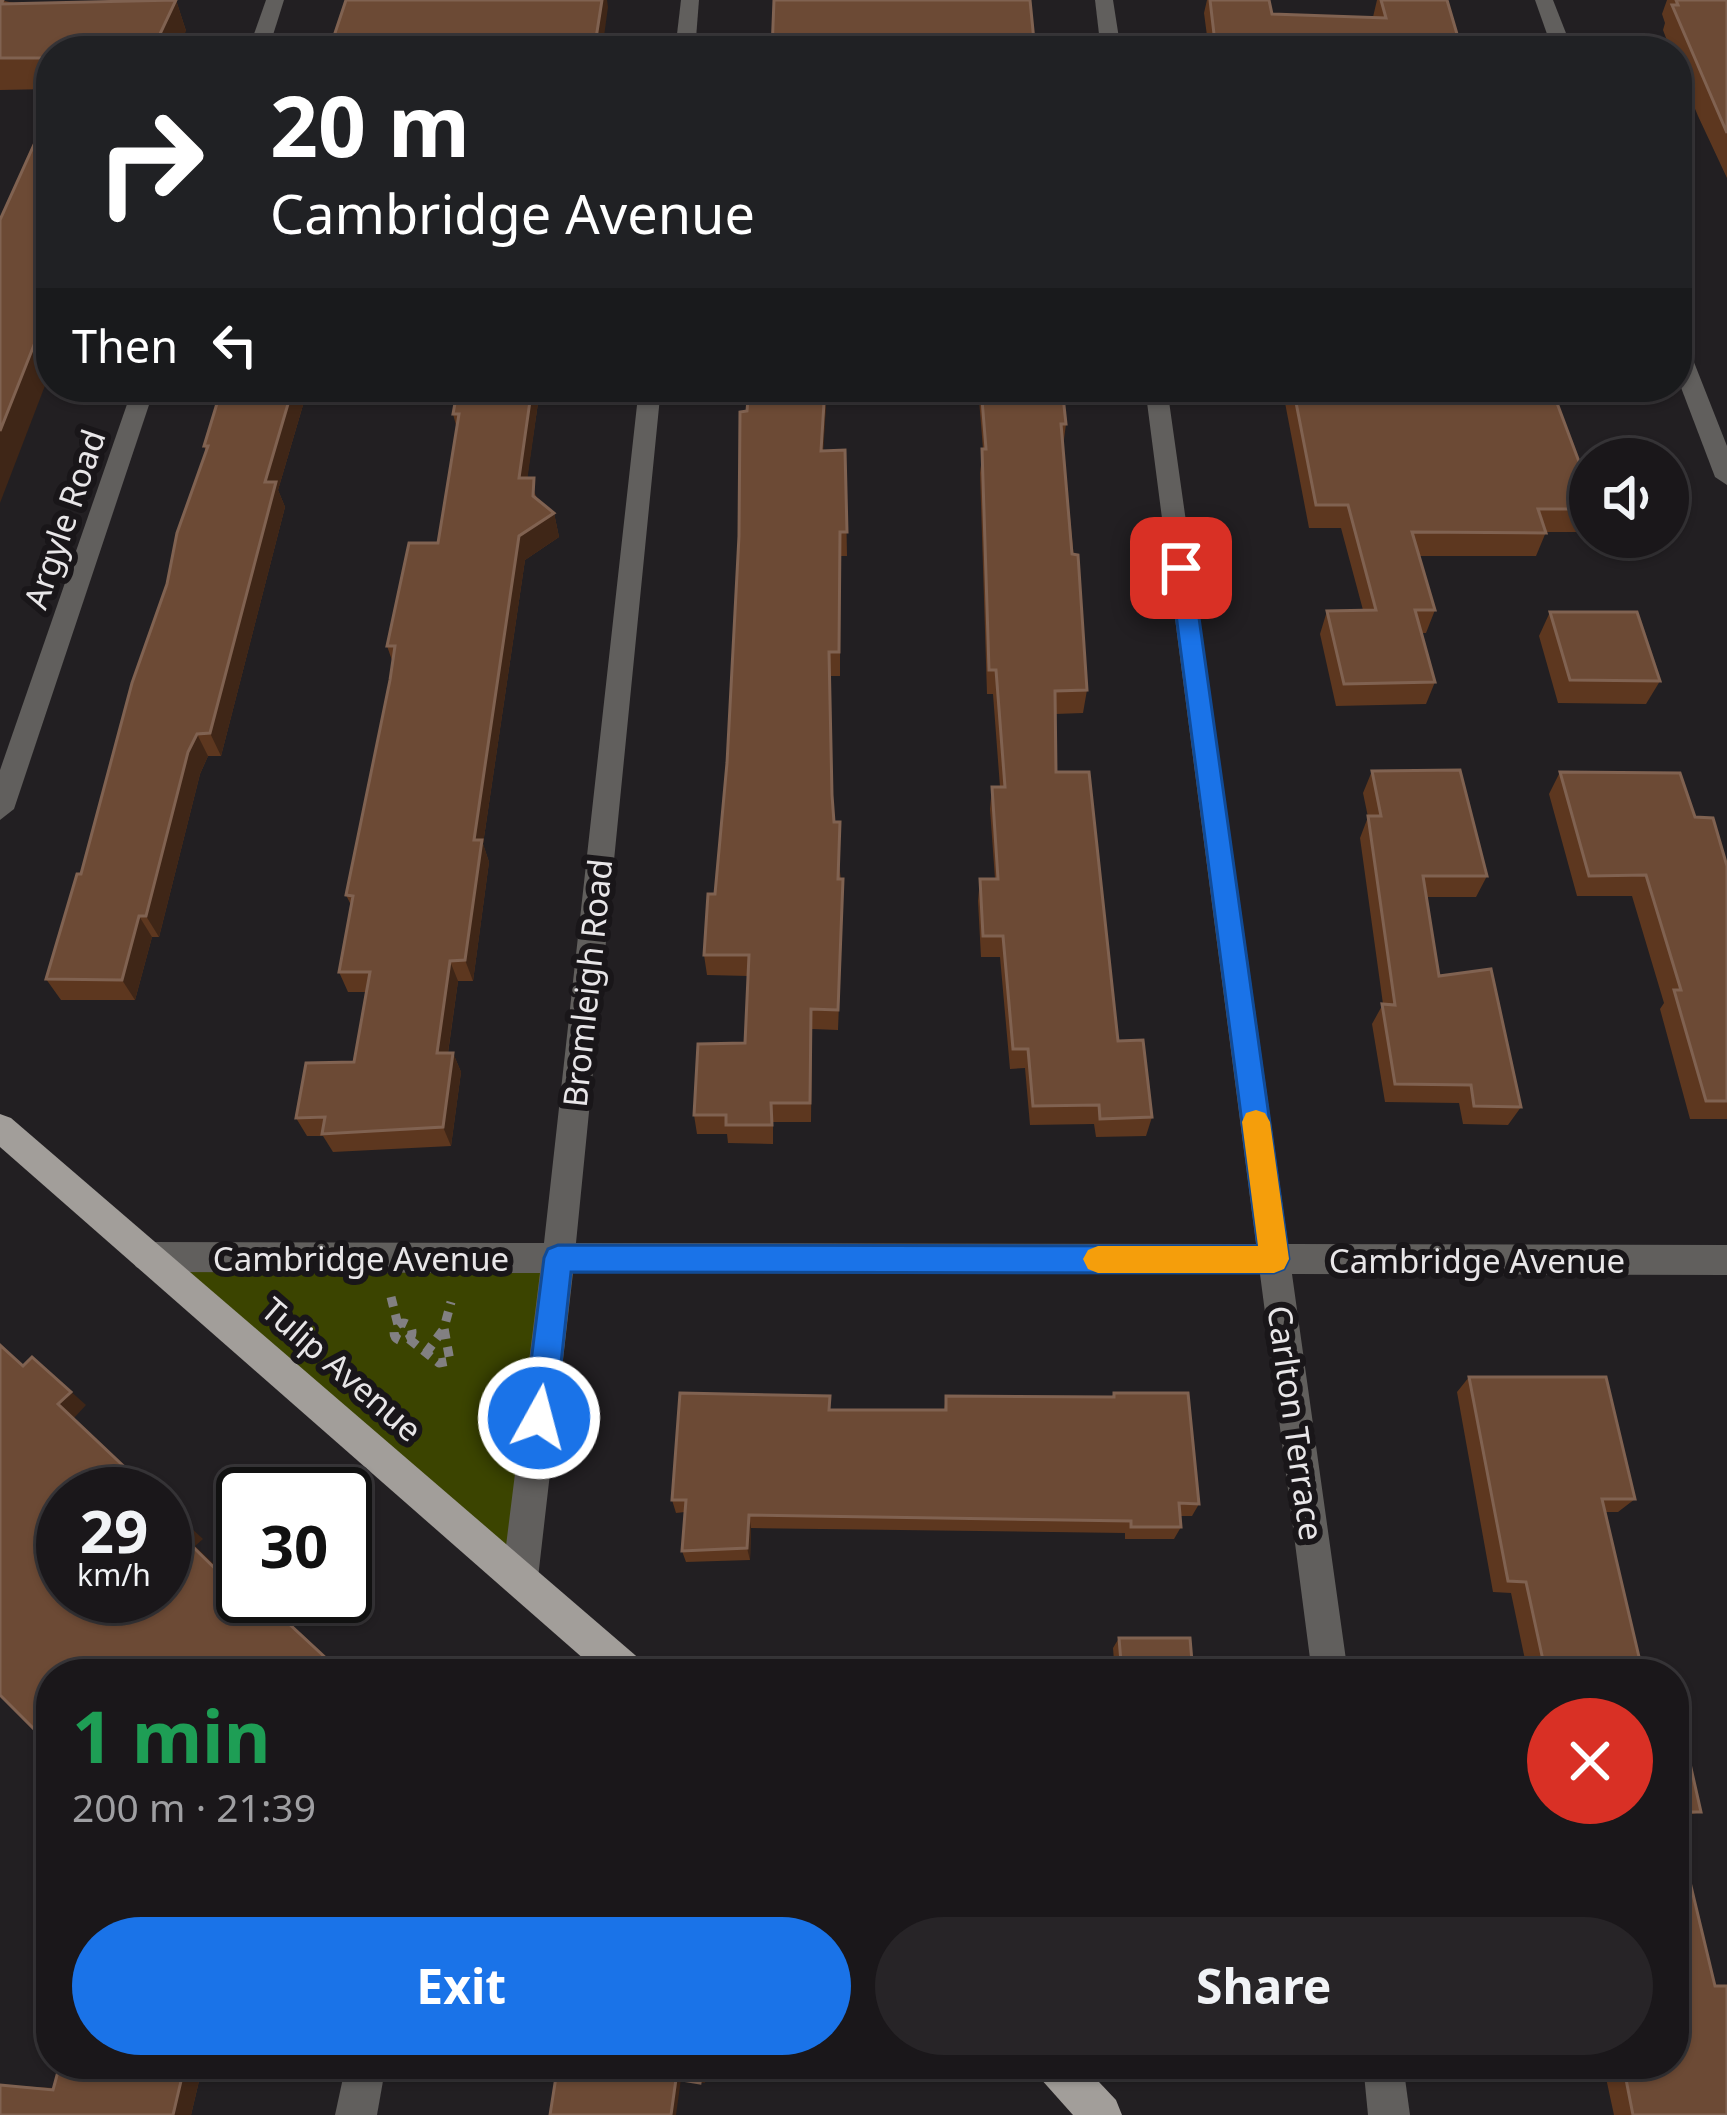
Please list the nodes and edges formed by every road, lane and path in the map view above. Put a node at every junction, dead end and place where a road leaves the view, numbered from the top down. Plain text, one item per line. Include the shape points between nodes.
1 (275, 0) edge
2 (690, 0) edge
3 (1104, 0) edge
4 (1544, 0) edge
5 (263, 36) edge
6 (686, 36) edge
7 (1109, 36) edge
8 (1557, 36) edge
9 (1692, 386) edge
10 (139, 402) edge
11 (648, 402) edge
12 (1158, 402) edge
13 (1727, 477) edge
14 (0, 809) edge
15 (0, 1128) edge
16 (147, 1258) junction
17 (558, 1258) junction
18 (1274, 1259) junction
19 (1727, 1260) edge
20 (458, 1290) dead end
21 (444, 1328) junction
22 (409, 1339) dead end
23 (426, 1353) junction
24 (520, 1578) junction
25 (612, 1659) edge
26 (1328, 1659) edge
27 (363, 2079) edge
28 (1068, 2079) edge
29 (1384, 2079) edge
30 (356, 2115) edge
31 (1101, 2115) edge
32 (1389, 2115) edge

1 - 5 street
2 - 6 street
3 - 7 street
4 - 8 street
9 - 13 street
10 - 14 street, Argyle Road
11 - 17 street, Bromleigh Road
12 - 18 street, Carlton Terrace
15 - 16 main road, Tulip Avenue
16 - 17 street, Cambridge Avenue
16 - 24 main road, Tulip Avenue
17 - 18 street, Cambridge Avenue
17 - 24 street, Bromleigh Road
18 - 19 street, Cambridge Avenue
18 - 26 street, Carlton Terrace
20 - 21 path
21 - 23 path
21 - 23 path via 450,1361
22 - 23 path
24 - 25 main road, Tulip Avenue
27 - 30 street
28 - 31 main road
29 - 32 street

